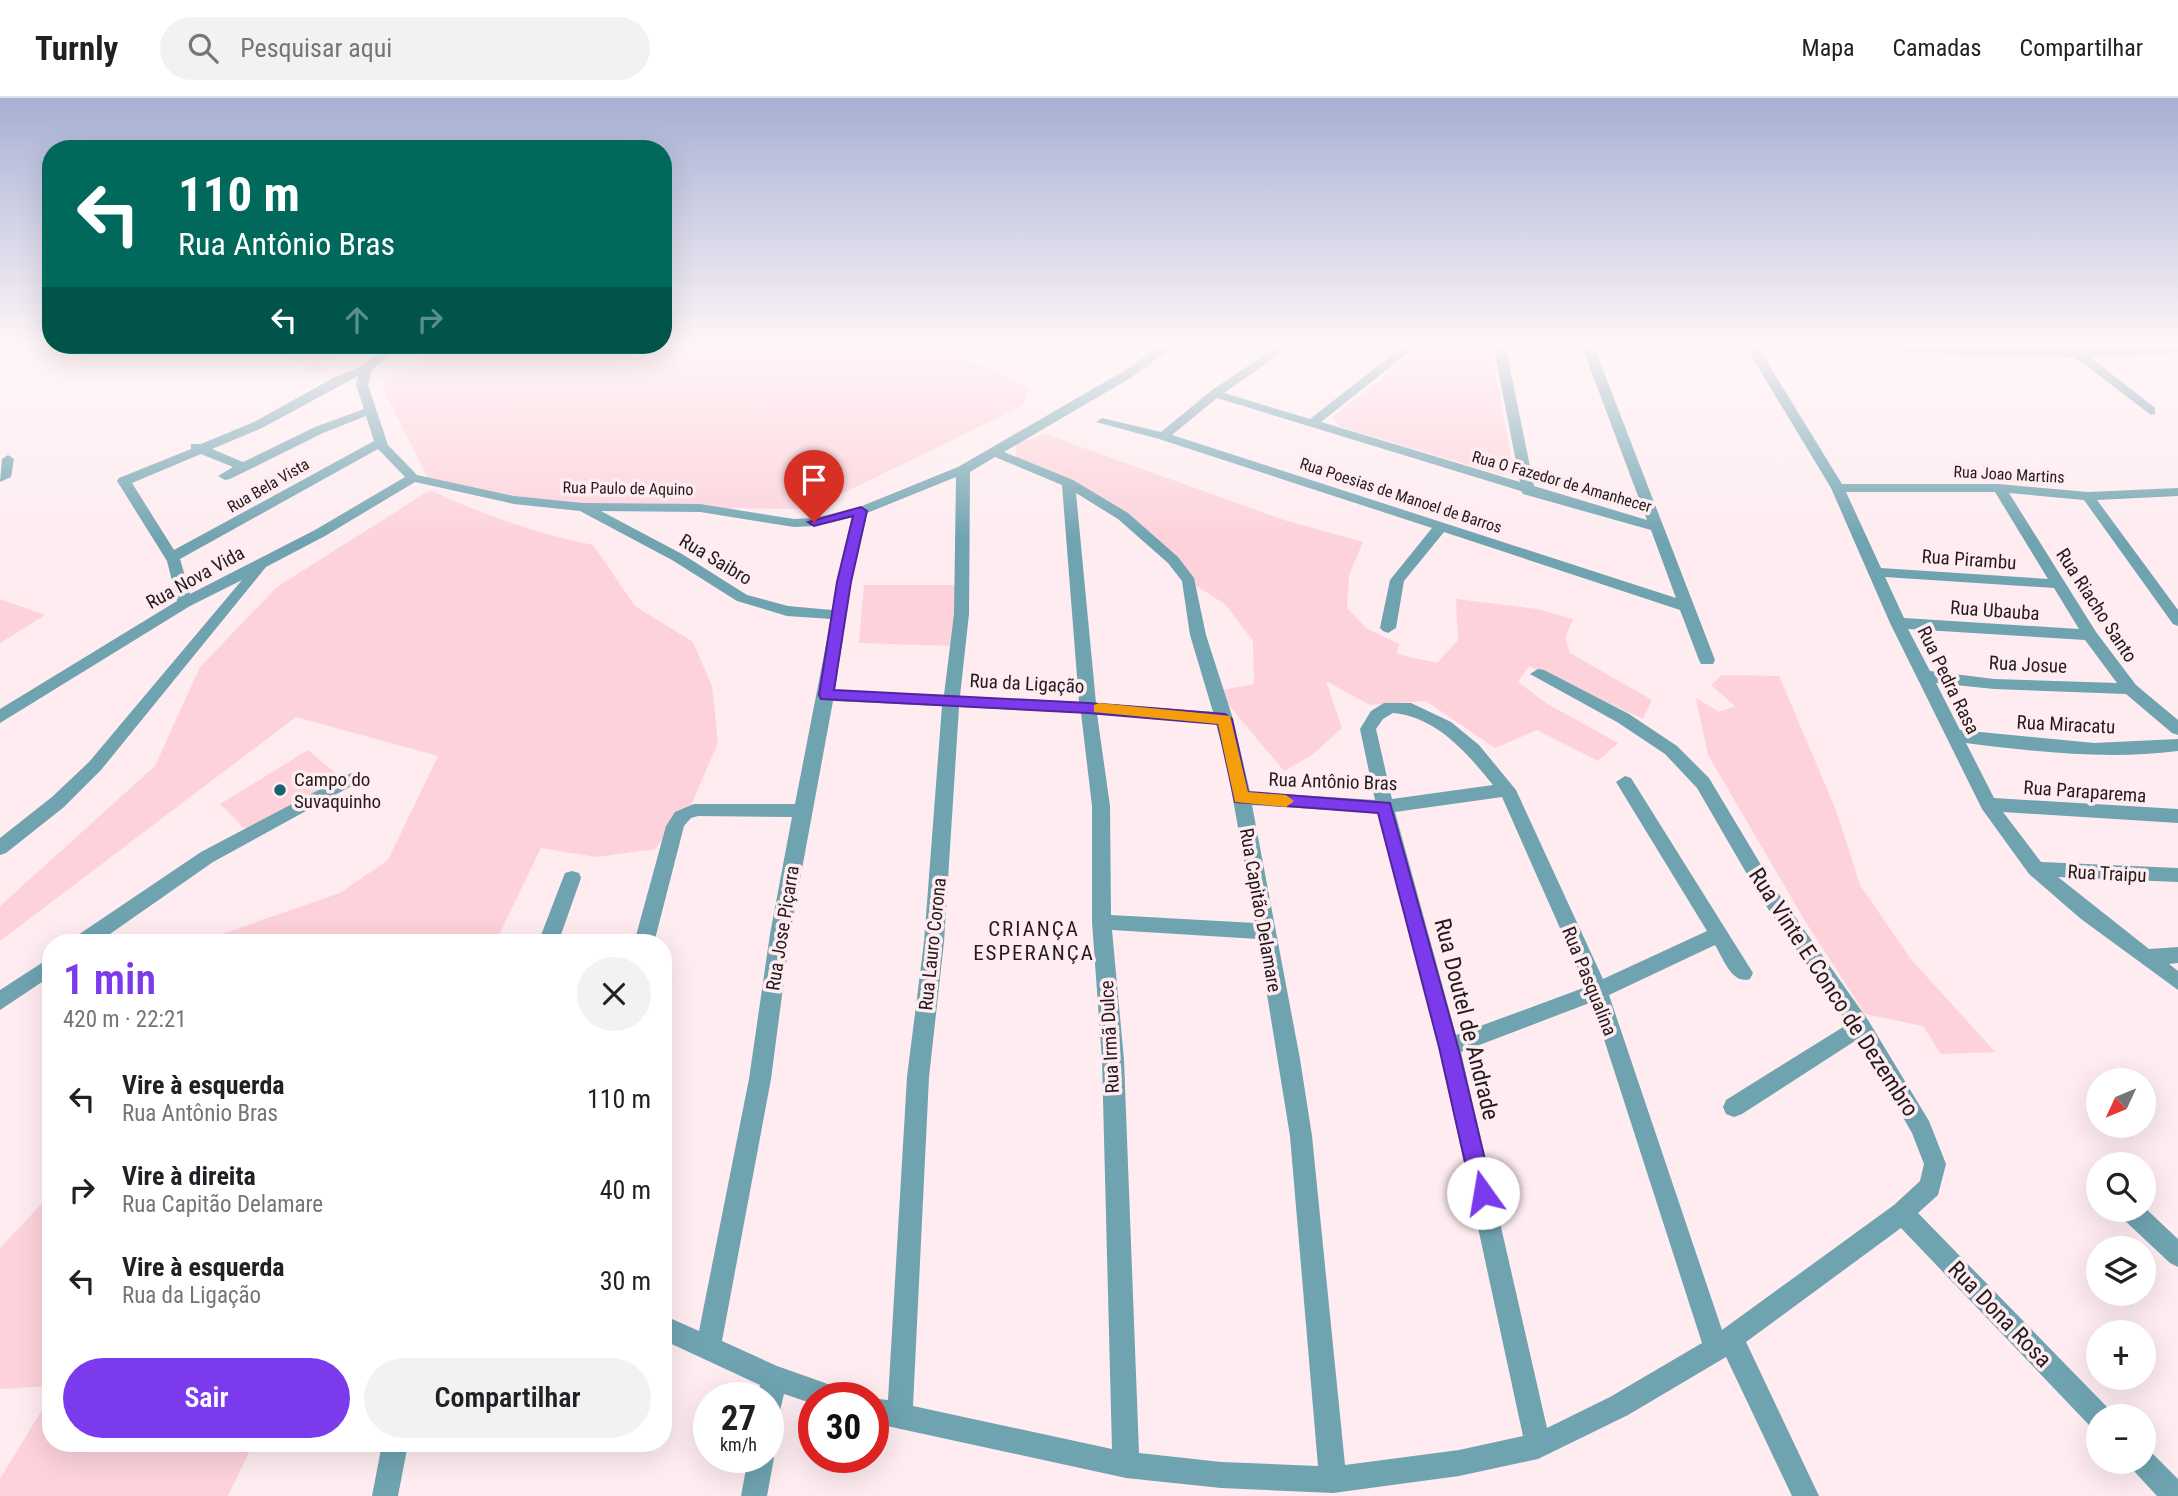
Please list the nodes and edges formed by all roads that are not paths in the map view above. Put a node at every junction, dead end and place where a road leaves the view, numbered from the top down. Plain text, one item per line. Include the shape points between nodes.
1 (286, 409) edge
2 (1068, 409) edge
3 (1196, 409) edge
4 (1264, 409) edge
5 (1330, 409) edge
6 (1512, 409) edge
7 (1612, 409) edge
8 (1790, 409) edge
9 (369, 411) joint
10 (1102, 422) dead end
11 (1311, 424) junction
12 (1163, 436) junction
13 (381, 442) junction
14 (197, 447) junction
15 (994, 453) junction
16 (8, 459) dead end
17 (241, 466) junction
18 (963, 470) junction
19 (225, 475) dead end
20 (0, 478) edge
21 (412, 478) junction
22 (1068, 483) junction
23 (1838, 488) junction
24 (1999, 488) junction
25 (1528, 491) junction
26 (2178, 492) edge
27 (2088, 496) junction
28 (583, 507) junction
29 (861, 511) junction
30 (1441, 527) junction
31 (1658, 528) junction
32 (172, 557) junction
33 (266, 560) junction
34 (1875, 572) junction
35 (2060, 584) junction
36 (2171, 601) edge
37 (185, 603) junction
38 (1688, 607) junction
39 (839, 615) junction
40 (2178, 621) edge
41 (1898, 623) junction
42 (1388, 628) dead end
43 (2090, 635) junction
44 (1707, 660) dead end
45 (1538, 674) dead end
46 (1924, 676) junction
47 (2130, 689) junction
48 (826, 695) junction
49 (951, 700) junction
50 (1088, 708) junction
51 (0, 717) edge
52 (1225, 719) junction
53 (1368, 729) joint
54 (2178, 729) edge
55 (1952, 735) junction
56 (2178, 745) edge
57 (351, 779) dead end
58 (1625, 782) dead end
59 (1507, 790) junction
60 (1241, 798) junction
61 (1988, 804) junction
62 (1385, 807) junction
63 (802, 811) junction
64 (2178, 816) edge
65 (0, 848) edge
66 (2036, 869) junction
67 (2178, 875) edge
68 (572, 878) dead end
69 (1102, 922) junction
70 (1265, 931) junction
71 (95, 934) edge
72 (551, 934) edge
73 (646, 934) edge
74 (1720, 934) junction
75 (2178, 955) edge
76 (2147, 957) junction
77 (42, 971) edge
78 (1743, 973) dead end
79 (2178, 982) edge
80 (1598, 991) junction
81 (0, 1001) edge
82 (1861, 1026) junction
83 (1448, 1047) junction
84 (1734, 1107) dead end
85 (1902, 1213) junction
86 (2143, 1222) edge
87 (2178, 1255) edge
88 (672, 1331) edge
89 (1724, 1344) junction
90 (708, 1347) junction
91 (774, 1378) junction
92 (773, 1382) edge
93 (798, 1386) edge
94 (2086, 1404) edge
95 (889, 1414) edge
96 (900, 1417) junction
97 (1538, 1446) junction
98 (393, 1452) edge
99 (1126, 1465) junction
100 (758, 1473) edge
101 (2155, 1474) edge
102 (1333, 1480) junction
103 (385, 1496) edge
104 (754, 1496) edge
105 (1806, 1496) edge
106 (2176, 1496) edge

1 - 14 street
2 - 15 street, Rua Paulo de Aquino
3 - 12 street
4 - 11 street, Rua O Fazedor de Amanhecer
5 - 11 street
6 - 25 street
7 - 31 street
8 - 23 street, Rua Pedra Rasa
9 - 13 street
9 - 17 street
10 - 12 street, Rua Poesias de Manoel de Barros
11 - 25 street, Rua O Fazedor de Amanhecer
12 - 30 street, Rua Poesias de Manoel de Barros
13 - 21 street
13 - 32 street, Rua Bela Vista
14 - 17 street
14 - 32 street via 124,481
15 - 18 street, Rua Paulo de Aquino
15 - 22 street, Rua Capitão Delamare
16 - 20 street
17 - 19 street
18 - 29 street, Rua Paulo de Aquino
18 - 49 street, Rua Lauro Corona via 963,588
21 - 28 street, Rua Paulo de Aquino via 514,500
21 - 33 street, Rua Nova Vida
22 - 50 street, Rua Irmã Dulce
22 - 52 street, Rua Capitão Delamare via 1123,516 1173,560 1189,581 1198,635
23 - 24 street, Rua Joao Martins
23 - 34 street, Rua Pedra Rasa
24 - 27 street, Rua Joao Martins
24 - 35 street, Rua Riacho Santo
25 - 31 street, Rua O Fazedor de Amanhecer
26 - 27 street, Rua Joao Martins
27 - 36 street
28 - 29 street, Rua Paulo de Aquino via 686,507 794,523
28 - 39 street, Rua Saibro via 742,598 787,611
29 - 39 street, Rua Jose Piçarra
30 - 38 street, Rua Poesias de Manoel de Barros
30 - 42 street via 1397,580
31 - 38 street
32 - 37 street
33 - 37 street, Rua Nova Vida
33 - 65 street via 95,766
34 - 35 street, Rua Pirambu
34 - 41 street, Rua Pedra Rasa
35 - 43 street, Rua Riacho Santo
36 - 40 street
37 - 51 street, Rua Nova Vida
38 - 44 street
39 - 48 street, Rua Jose Piçarra
41 - 43 street, Rua Ubauba
41 - 46 street, Rua Pedra Rasa
43 - 47 street, Rua Riacho Santo
45 - 82 street, Rua Vinte E Conco de Dezembro via 1623,718 1671,750 1703,783 1769,895
46 - 47 street, Rua Josue via 2004,685
46 - 55 street, Rua Pedra Rasa
47 - 54 street, Rua Riacho Santo
48 - 49 street, Rua da Ligação
48 - 63 street, Rua Jose Piçarra
49 - 50 street, Rua da Ligação
49 - 96 street, Rua Lauro Corona via 934,942 918,1077
50 - 52 street, Rua da Ligação
50 - 69 street, Rua Irmã Dulce via 1101,806
52 - 60 street, Rua Capitão Delamare
53 - 59 street, Rua Pasqualina via 1377,715 1390,707 1410,709 1446,726 1473,749
53 - 62 street, Rua Doutel de Andrade
55 - 56 street, Rua Miracatu via 2083,747
55 - 61 street, Rua Pedra Rasa
57 - 71 street via 207,856
58 - 74 street
59 - 62 street, Rua Antônio Bras
59 - 80 street, Rua Pasqualina
60 - 62 street, Rua Antônio Bras
60 - 70 street, Rua Capitão Delamare
61 - 64 street, Rua Paraparema
61 - 66 street, Rua Pedra Rasa
62 - 83 street, Rua Doutel de Andrade
63 - 73 street via 695,809 682,814
63 - 90 street, Rua Jose Piçarra via 760,1079
66 - 67 street, Rua Traipu
66 - 76 street, Rua Pedra Rasa
68 - 72 street
69 - 70 street
69 - 99 street, Rua Irmã Dulce via 1113,1060
70 - 102 street, Rua Capitão Delamare via 1301,1136
74 - 78 street
74 - 80 street
75 - 76 street
76 - 79 street, Rua Pedra Rasa
77 - 81 street
80 - 83 street
80 - 89 street, Rua Pasqualina
82 - 84 street
82 - 85 street, Rua Vinte E Conco de Dezembro via 1921,1128 1935,1164 1930,1187
83 - 97 street, Rua Doutel de Andrade
85 - 89 street, Rua Vinte E Conco de Dezembro
85 - 94 street, Rua Dona Rosa
86 - 87 street
88 - 90 street
89 - 97 street, Rua Vinte E Conco de Dezembro via 1619,1406
89 - 105 street, Rua Pasqualina
90 - 91 street
91 - 92 street
91 - 93 street
95 - 96 street, Rua Vinte E Conco de Dezembro
96 - 99 street, Rua Vinte E Conco de Dezembro
97 - 102 street, Rua Vinte E Conco de Dezembro via 1459,1463
98 - 103 street
99 - 102 street, Rua Vinte E Conco de Dezembro
100 - 104 street
101 - 106 street

